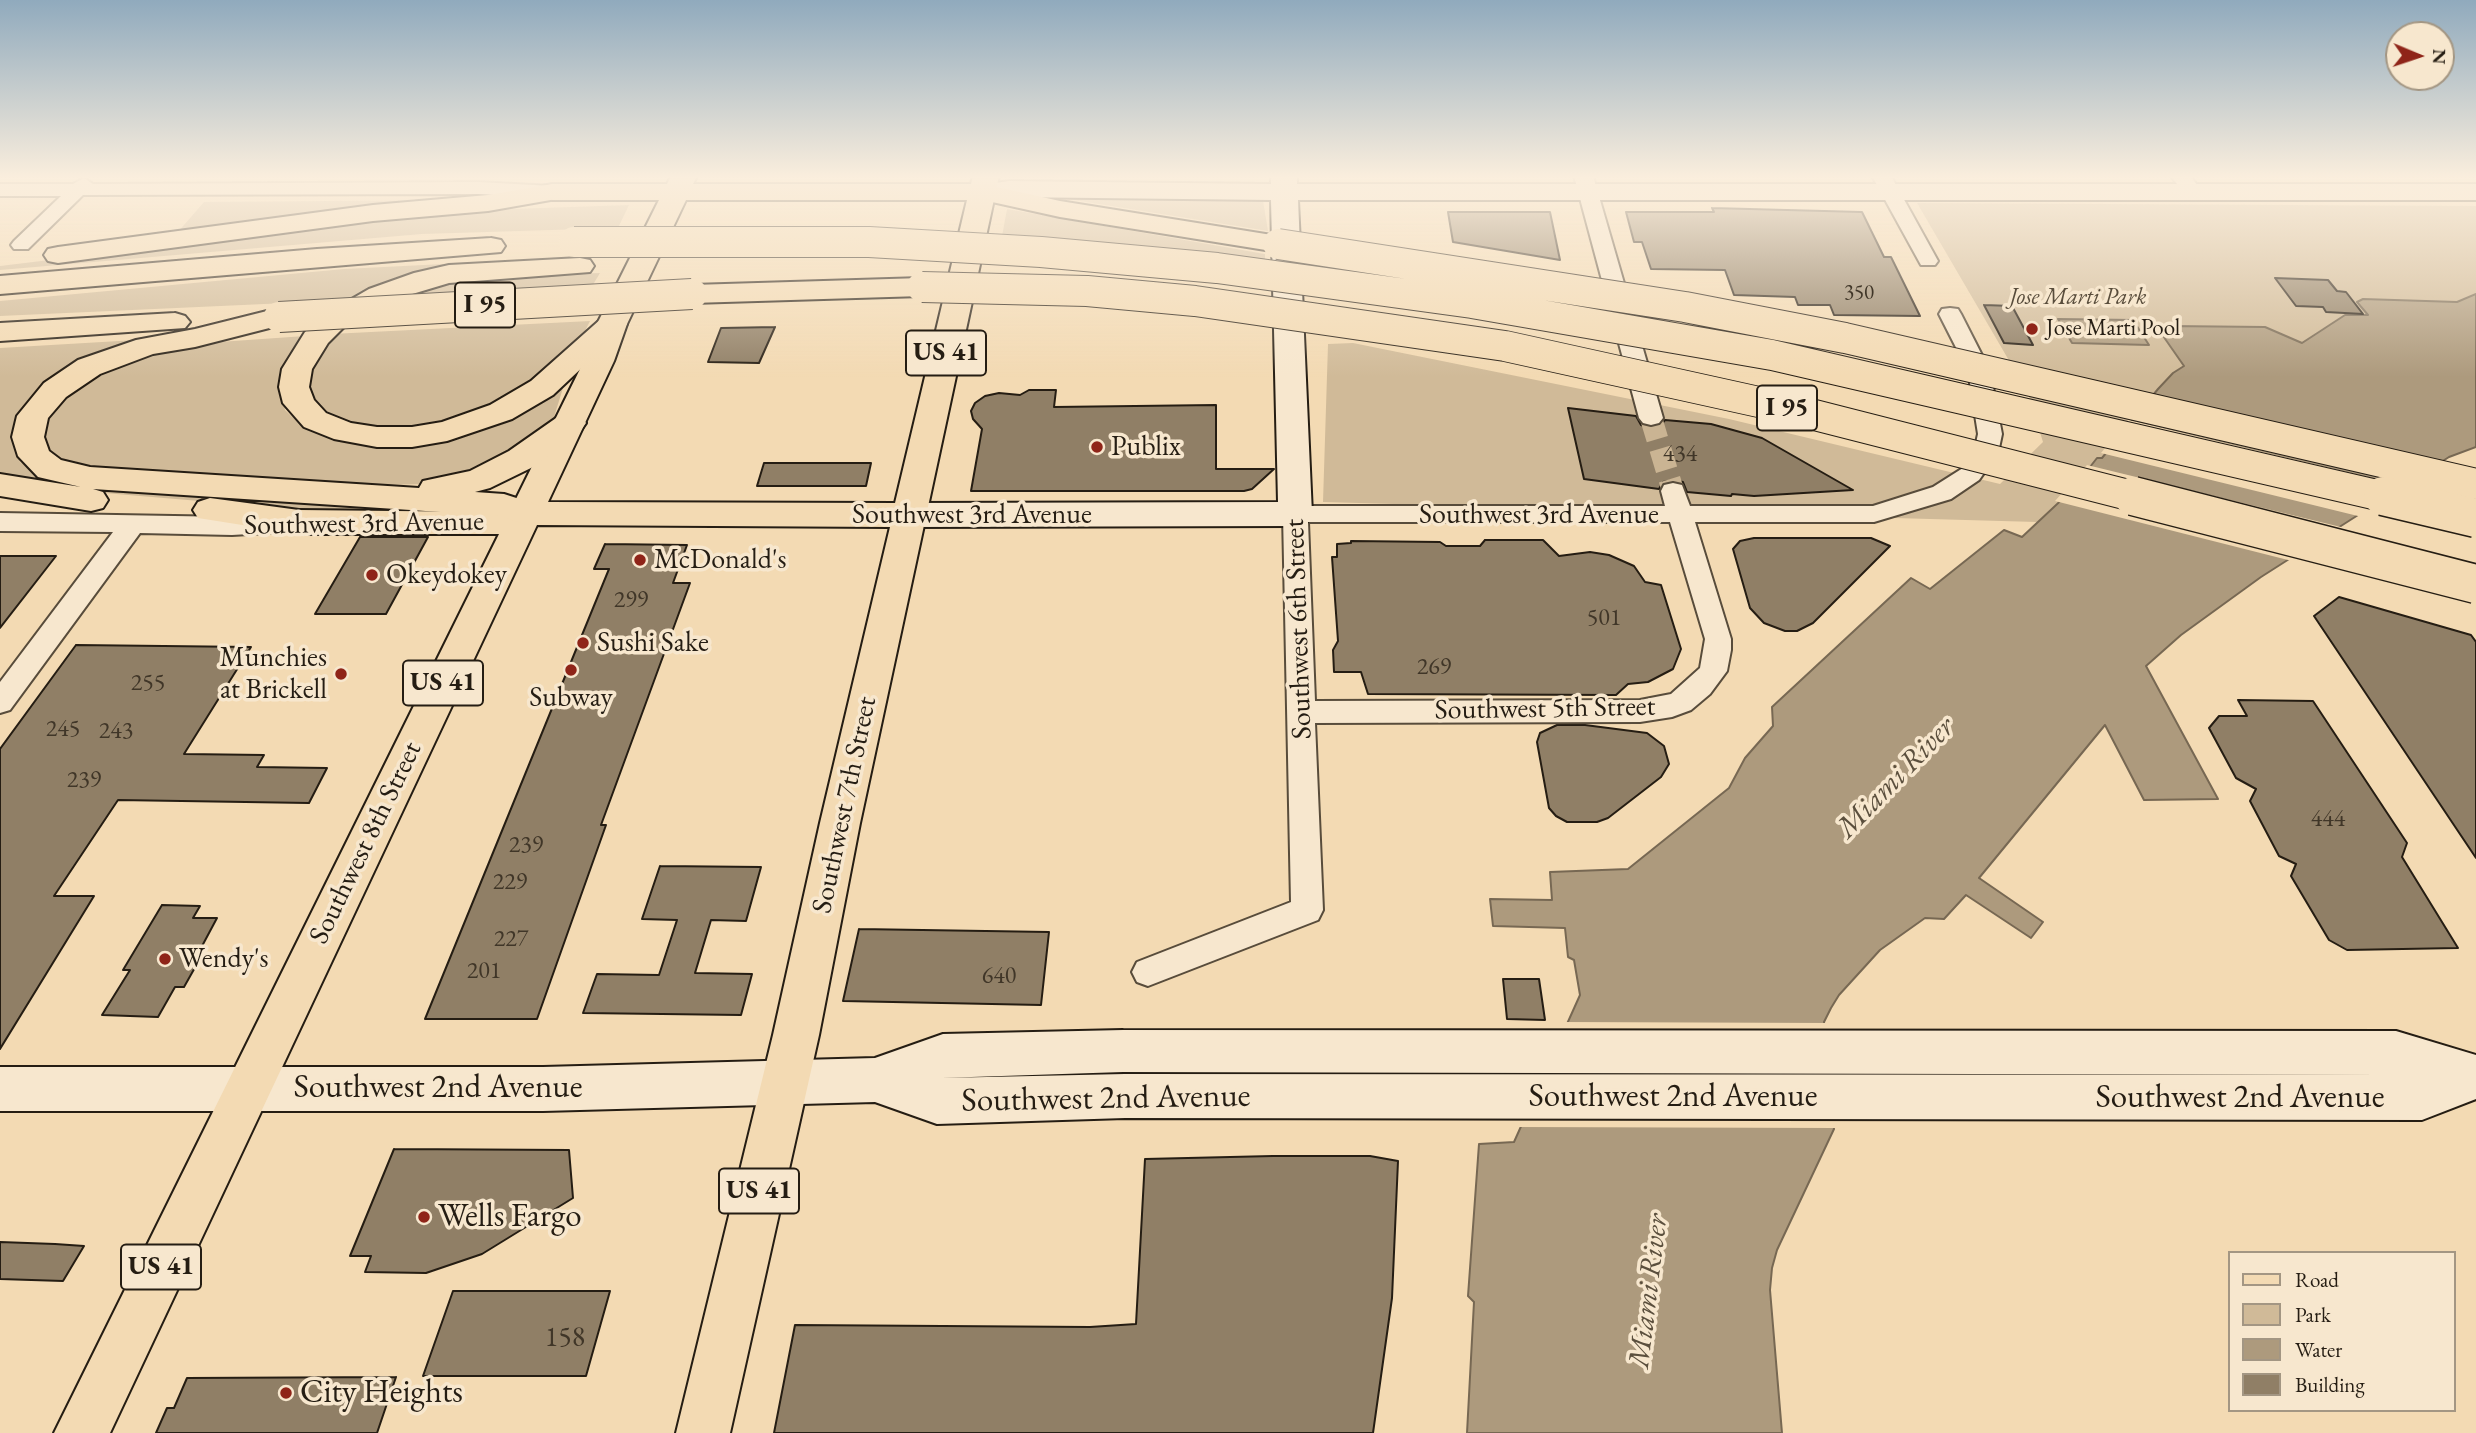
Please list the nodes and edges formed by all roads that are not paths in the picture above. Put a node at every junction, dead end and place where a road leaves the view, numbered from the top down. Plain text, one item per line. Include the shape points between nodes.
1 (111, 243) edge
2 (651, 243) edge
3 (848, 243) edge
4 (884, 243) edge
5 (971, 243) edge
6 (1270, 243) edge
7 (1287, 243) edge
8 (1602, 243) edge
9 (1917, 243) edge
10 (11, 254) edge
11 (577, 254) junction
12 (1927, 261) dead end
13 (0, 285) edge
14 (1087, 291) junction
15 (1950, 314) dead end
16 (279, 317) junction
17 (612, 324) junction
18 (0, 332) edge
19 (1651, 418) tunnel mouth
20 (570, 423) junction
21 (2476, 484) edge
22 (0, 485) edge
23 (354, 495) junction
24 (1677, 503) junction
25 (526, 513) junction
26 (1296, 514) junction
27 (910, 515) junction
28 (2476, 518) edge
29 (0, 522) edge
30 (299, 522) junction
31 (133, 524) junction
32 (2476, 584) edge
33 (0, 702) edge
34 (1302, 712) junction
35 (1148, 972) dead end
36 (1211, 1074) junction
37 (2473, 1077) edge
38 (785, 1081) junction
39 (248, 1088) junction
40 (0, 1089) edge
41 (81, 1433) edge
42 (703, 1433) edge

1 - 10 main road
2 - 17 main road, Southwest 8th Street / US 41
3 - 11 main road, I 95, bridge
4 - 28 main road, I 95, bridge via 1217,268 1472,303 1772,355
5 - 27 main road, Southwest 7th Street / US 41
6 - 21 main road, bridge via 1685,307 1791,328
7 - 26 street, Southwest 6th Street
8 - 19 street
9 - 12 street
11 - 13 main road, I 95 via 317,257
11 - 14 main road, bridge via 1028,275
11 - 17 main road via 424,279 379,295 334,321 316,338 297,369 293,387 299,403 315,421 345,432 412,437 447,431 501,412 542,388
14 - 16 main road, I 95, bridge via 842,288
14 - 32 main road, I 95, bridge via 1330,318 1545,354 1795,410
15 - 24 street, Southwest 3rd Avenue via 1979,371 1990,434 1986,453 1971,474 1942,493 1874,514
16 - 18 main road, I 95
16 - 23 main road via 147,346 89,367 55,390 33,416 28,436 34,457 50,469 90,478
17 - 20 main road, Southwest 8th Street / US 41
20 - 23 main road via 520,459 478,480 445,488
20 - 25 main road, Southwest 8th Street / US 41
22 - 30 main road via 61,497 243,512
23 - 25 main road via 504,505
24 - 26 street, Southwest 3rd Avenue
24 - 34 street, Southwest 5th Street via 1718,639 1713,671 1682,702 1640,710
25 - 27 main road, Southwest 3rd Avenue
25 - 30 main road, Southwest 3rd Avenue via 492,524
25 - 39 main road, Southwest 8th Street / US 41
26 - 27 street, Southwest 3rd Avenue
26 - 34 street, Southwest 6th Street
27 - 38 main road, Southwest 7th Street / US 41
29 - 31 street, Southwest 3rd Avenue
30 - 31 street, Southwest 3rd Avenue
31 - 33 street
34 - 35 street, Southwest 6th Street via 1307,911
36 - 37 street, Southwest 2nd Avenue via 2136,1053 2396,1053
36 - 37 street, Southwest 2nd Avenue via 2156,1097 2422,1098
36 - 38 street, Southwest 2nd Avenue via 937,1101 876,1080
38 - 39 street, Southwest 2nd Avenue via 543,1089
38 - 42 main road, Southwest 7th Street / US 41
39 - 40 street, Southwest 2nd Avenue
39 - 41 main road, Southwest 8th Street / US 41

